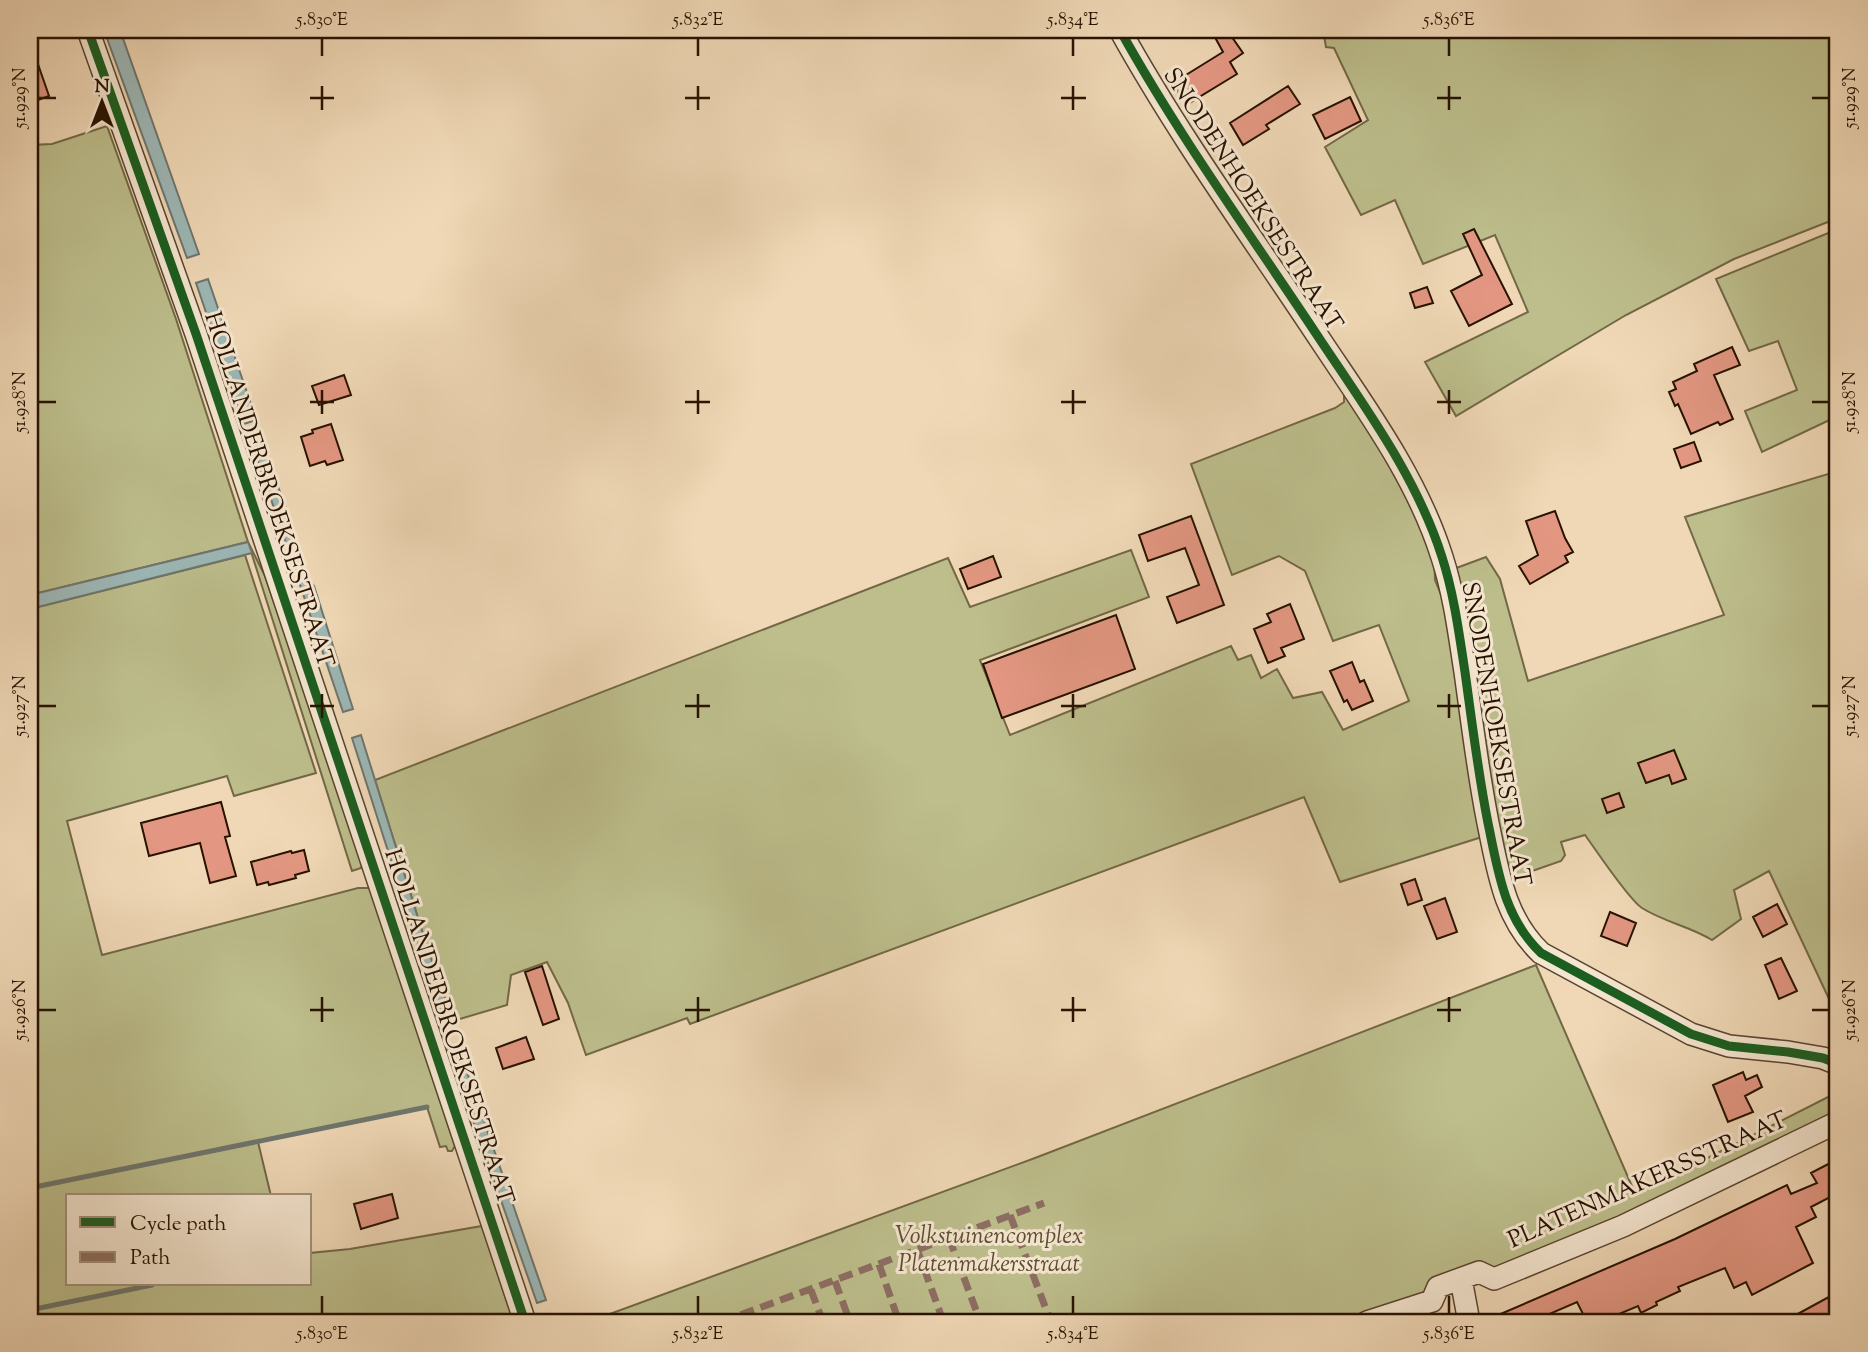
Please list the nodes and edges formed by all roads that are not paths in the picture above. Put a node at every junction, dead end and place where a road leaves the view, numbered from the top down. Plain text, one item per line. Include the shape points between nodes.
1 (88, 30) edge
2 (1120, 30) edge
3 (1838, 1064) edge
4 (1838, 1122) edge
5 (1461, 1279) junction
6 (526, 1322) edge
7 (1367, 1322) edge
8 (1469, 1322) edge

1 - 6 street, HOLLANDERBROEKSESTRAAT via 196,334
2 - 3 street, SNODENHOEKSESTRAAT via 1155,92 1367,410 1428,515 1457,614 1480,780 1501,888 1528,940 1541,953 1691,1034 1729,1046 1788,1052
4 - 5 street, PLATENMAKERSSTRAAT via 1623,1226 1494,1279 1479,1272
5 - 7 street via 1438,1287 1432,1301
5 - 8 street

